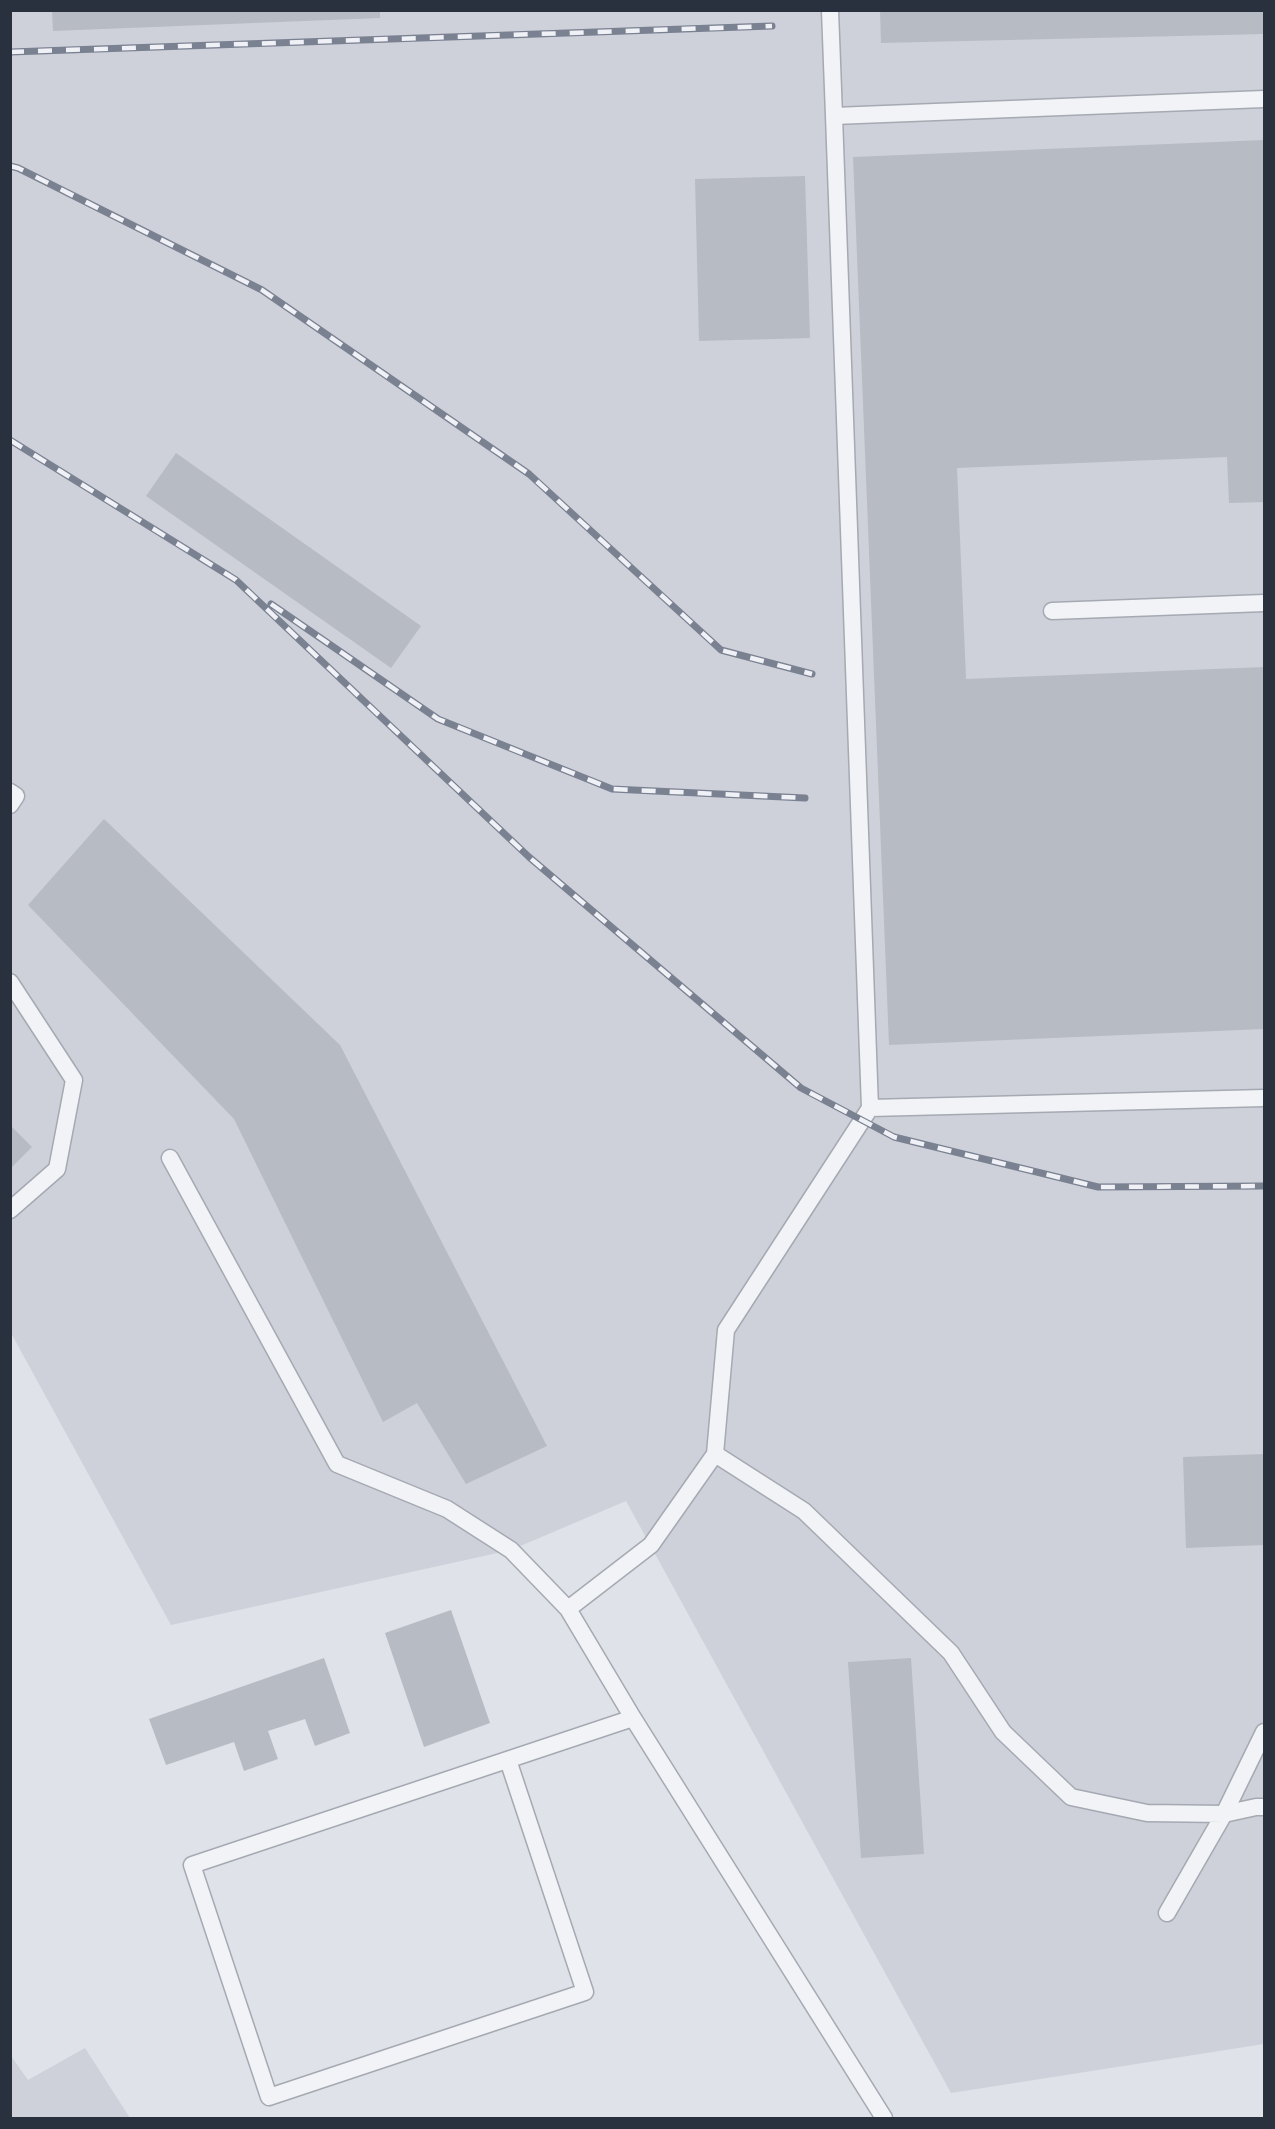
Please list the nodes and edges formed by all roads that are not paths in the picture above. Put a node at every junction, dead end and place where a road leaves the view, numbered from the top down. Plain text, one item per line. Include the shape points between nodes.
1 (830, 10) edge
2 (1264, 99) edge
3 (834, 116) junction
4 (1264, 603) edge
5 (1052, 611) dead end
6 (10, 792) edge
7 (10, 805) edge
8 (10, 982) edge
9 (1264, 1098) edge
10 (870, 1108) junction
11 (170, 1158) dead end
12 (10, 1210) edge
13 (715, 1454) junction
14 (568, 1609) junction
15 (633, 1718) junction
16 (1264, 1732) edge
17 (508, 1760) junction
18 (1264, 1807) edge
19 (1224, 1815) junction
20 (1167, 1913) dead end
21 (884, 2118) edge

1 - 3 lane
2 - 3 lane
3 - 10 lane
4 - 5 lane
6 - 7 lane via 16,796
8 - 12 lane via 74,1080 57,1169
9 - 10 lane
10 - 13 lane via 726,1330
11 - 14 lane via 337,1464 447,1509 511,1551
13 - 14 lane via 651,1545
13 - 19 lane via 804,1510 951,1653 1003,1732 1071,1797 1147,1813
14 - 15 lane
15 - 17 lane
15 - 21 lane
16 - 19 lane
17 - 17 lane via 192,1865 269,2097 585,1992
18 - 19 lane
19 - 20 lane

